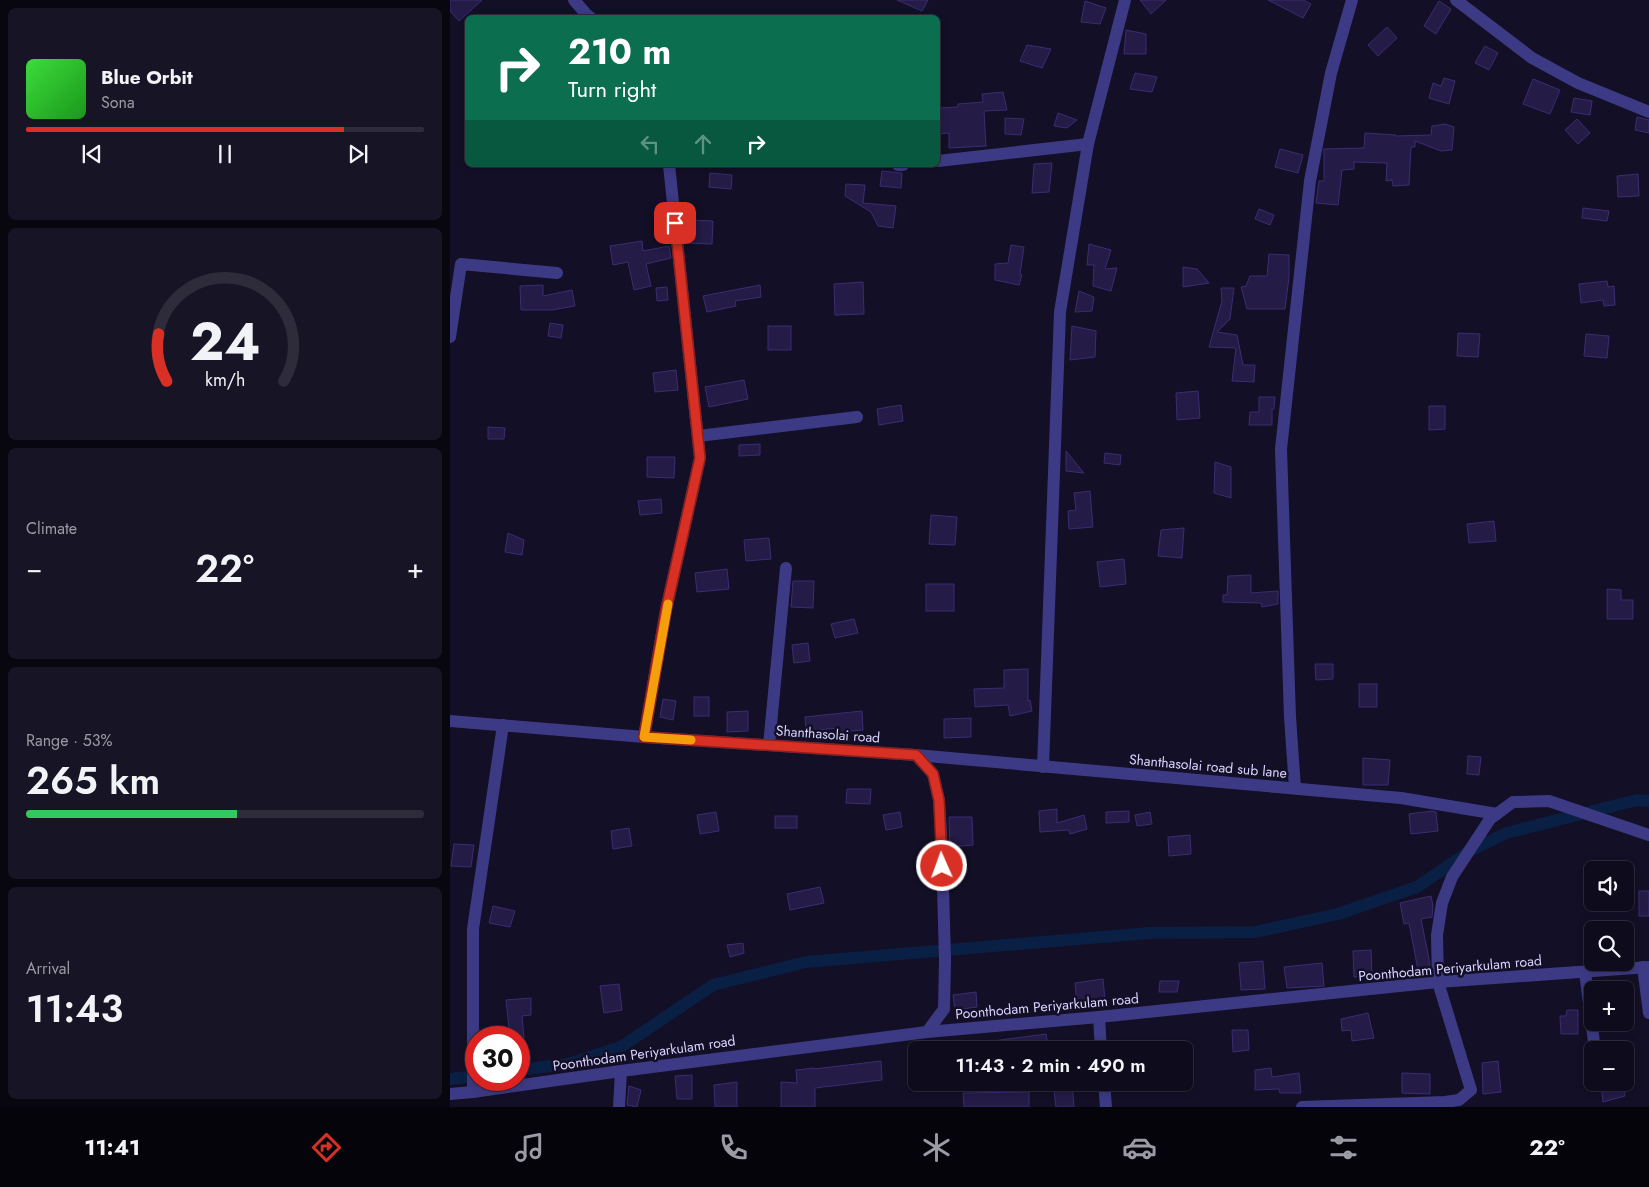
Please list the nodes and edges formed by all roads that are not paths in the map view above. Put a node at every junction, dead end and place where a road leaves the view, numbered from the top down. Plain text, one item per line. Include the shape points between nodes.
1 (574, 0) edge
2 (1125, 0) edge
3 (1352, 0) edge
4 (1456, 0) edge
5 (587, 15) edge
6 (1649, 112) edge
7 (1088, 144) junction
8 (940, 161) edge
9 (669, 167) edge
10 (556, 273) dead end
11 (450, 337) edge
12 (857, 417) dead end
13 (698, 436) junction
14 (786, 568) dead end
15 (450, 721) edge
16 (503, 726) junction
17 (644, 737) junction
18 (769, 745) junction
19 (916, 755) junction
20 (1042, 768) junction
21 (1295, 788) junction
22 (1496, 814) junction
23 (1649, 835) edge
24 (1646, 967) edge
25 (1585, 972) junction
26 (1438, 982) junction
27 (1649, 1014) edge
28 (1099, 1017) junction
29 (927, 1032) junction
30 (1100, 1041) edge
31 (1594, 1041) edge
32 (621, 1071) junction
33 (1105, 1091) edge
34 (473, 1092) junction
35 (450, 1094) edge
36 (1334, 1106) edge
37 (619, 1107) edge
38 (1106, 1107) edge
39 (1302, 1107) edge

1 - 5 street
2 - 7 street
3 - 21 street via 1331,73 1310,182 1280,449
4 - 6 street via 1532,58 1578,83
7 - 8 street
7 - 20 street via 1060,312
9 - 13 street
10 - 11 street via 461,264
12 - 13 street
13 - 17 street via 700,458 666,610
14 - 18 street
15 - 16 street, Shanthasolai road
16 - 17 street, Shanthasolai road
16 - 34 street via 473,929
17 - 18 street, Shanthasolai road
18 - 19 street, Shanthasolai road
19 - 20 street, Shanthasolai road sub lane
19 - 29 street via 933,774 939,800 944,913 944,1009
20 - 21 street, Shanthasolai road sub lane
21 - 22 street, Shanthasolai road sub lane via 1401,798
22 - 23 street via 1513,802 1548,801
22 - 26 street via 1452,877 1442,903 1437,935
24 - 25 street, Poonthodam Periyarkulam road
24 - 27 street
25 - 26 street, Poonthodam Periyarkulam road
25 - 31 street
26 - 28 street, Poonthodam Periyarkulam road
26 - 36 street via 1471,1090 1459,1100 1445,1102
28 - 29 street, Poonthodam Periyarkulam road
28 - 30 street
29 - 32 street, Poonthodam Periyarkulam road
32 - 34 street, Poonthodam Periyarkulam road
32 - 37 street
33 - 38 street
34 - 35 street, Poonthodam Periyarkulam road
36 - 39 street

